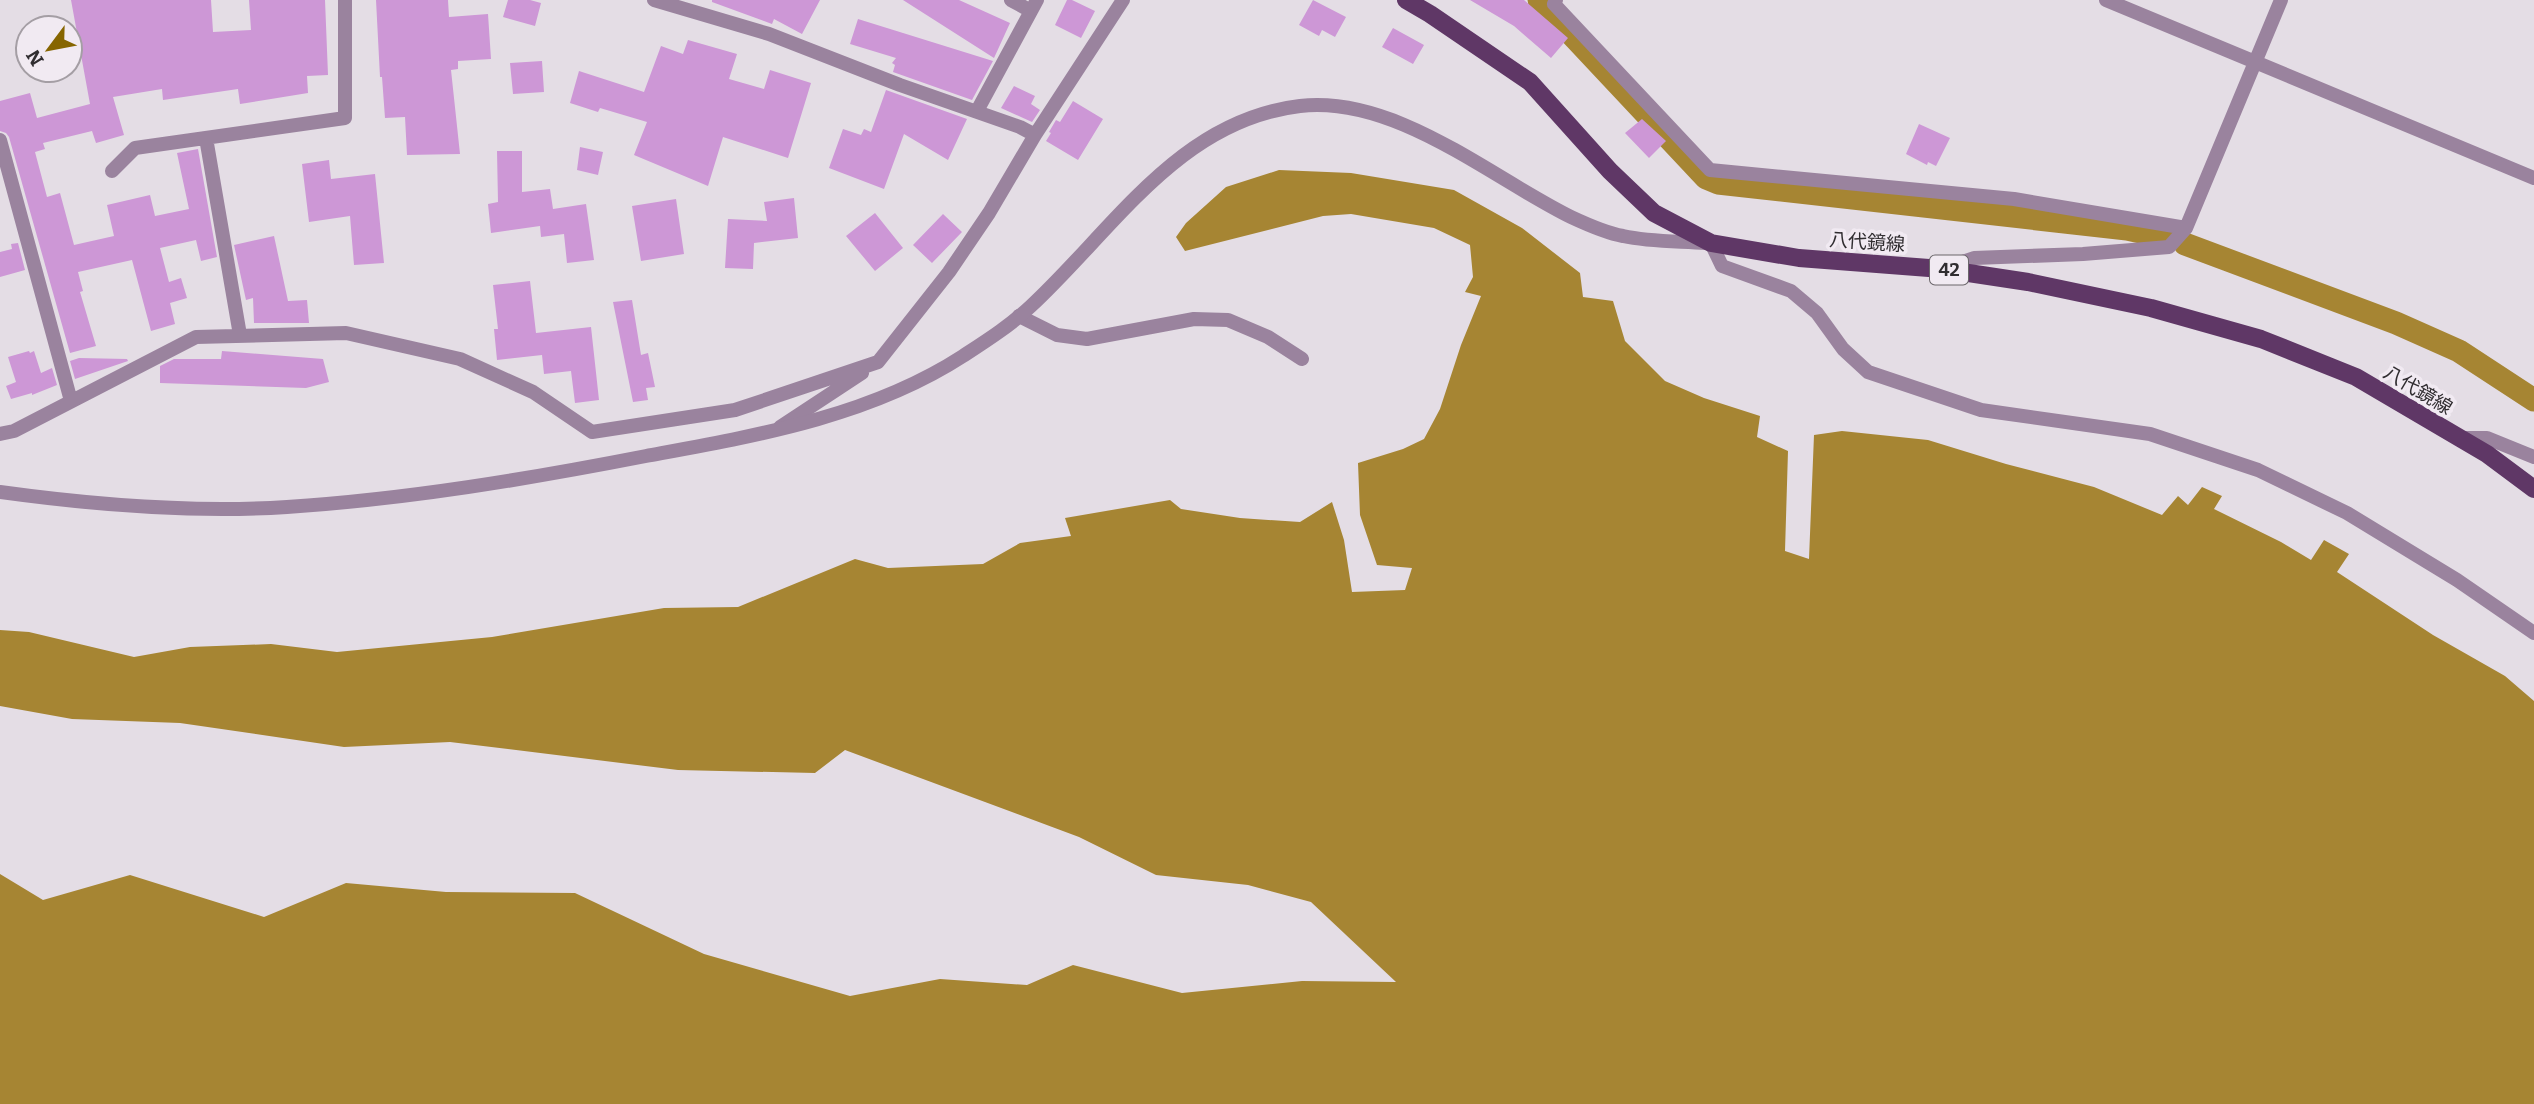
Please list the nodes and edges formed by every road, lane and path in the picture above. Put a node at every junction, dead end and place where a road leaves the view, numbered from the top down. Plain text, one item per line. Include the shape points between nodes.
1 (345, 0) edge
2 (654, 0) edge
3 (1011, 0) edge
4 (1123, 0) edge
5 (1406, 0) edge
6 (1556, 0) edge
7 (2106, 0) edge
8 (2281, 0) edge
9 (1034, 5) edge
10 (2256, 62) junction
11 (977, 111) junction
12 (1035, 135) junction
13 (206, 138) junction
14 (0, 140) edge
15 (111, 171) dead end
16 (2534, 178) edge
17 (2186, 228) junction
18 (1711, 243) junction
19 (1942, 269) junction
20 (1018, 316) junction
21 (240, 335) junction
22 (1302, 359) dead end
23 (878, 362) junction
24 (71, 401) junction
25 (773, 432) junction
26 (0, 434) edge
27 (2457, 438) junction
28 (2534, 457) edge
29 (2534, 489) edge
30 (0, 492) edge
31 (2534, 633) edge

1 - 13 street via 345,118
2 - 11 street via 769,34
3 - 9 street
4 - 12 street
5 - 18 main road, 八代鏡線 / 42 via 1530,82 1654,213
6 - 17 street via 1554,4 1710,170 2014,199
7 - 10 street
8 - 10 street
9 - 11 street
10 - 16 street
10 - 17 street
11 - 12 street
12 - 23 street via 949,272
13 - 15 street via 135,148
13 - 21 street
14 - 24 street
17 - 19 street via 2169,247 1974,258
18 - 19 main road, 八代鏡線 / 42 via 1799,258
18 - 20 street via 1621,236 1573,218 1415,128 1355,109 1303,105 1250,116 1172,162
18 - 31 street via 1722,266 1791,291 1817,313 1843,349 1868,372 1982,410 2150,434 2258,471 2347,513
19 - 27 main road, 八代鏡線 / 42 via 2151,308 2261,338 2356,377
20 - 22 street via 1058,335 1087,339 1194,319 1227,320 1268,337
20 - 25 street via 958,359 896,391
21 - 23 street via 346,334 460,359 533,392 592,432 735,410
21 - 24 street via 196,337
23 - 25 street
24 - 26 street
25 - 30 street via 394,498 284,507 190,508
27 - 28 street via 2487,438
27 - 29 main road, 八代鏡線 / 42

